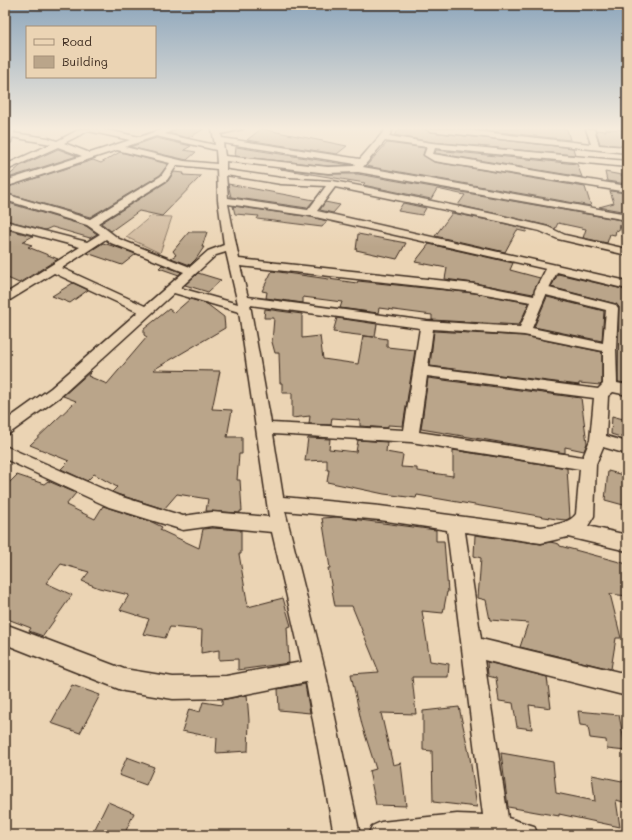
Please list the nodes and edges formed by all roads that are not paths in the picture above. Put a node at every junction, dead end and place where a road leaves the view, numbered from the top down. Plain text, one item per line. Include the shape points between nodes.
1 (53, 168) edge
2 (171, 168) edge
3 (220, 168) edge
4 (255, 168) edge
5 (320, 168) edge
6 (346, 168) edge
7 (376, 168) edge
8 (498, 168) edge
9 (5, 184) edge
10 (333, 184) junction
11 (627, 189) edge
12 (5, 197) edge
13 (223, 200) junction
14 (311, 213) junction
15 (627, 217) edge
16 (91, 223) junction
17 (5, 224) edge
18 (106, 235) junction
19 (88, 246) junction
20 (627, 252) edge
21 (233, 254) junction
22 (553, 267) junction
23 (53, 268) junction
24 (191, 271) junction
25 (627, 285) edge
26 (171, 289) junction
27 (540, 295) junction
28 (5, 299) edge
29 (244, 304) junction
30 (146, 312) junction
31 (427, 324) junction
32 (524, 331) junction
33 (609, 348) junction
34 (422, 371) junction
35 (606, 390) junction
36 (627, 390) edge
37 (264, 428) junction
38 (5, 429) edge
39 (411, 436) junction
40 (598, 440) junction
41 (627, 448) edge
42 (5, 452) edge
43 (588, 464) junction
44 (276, 503) junction
45 (455, 524) junction
46 (279, 525) junction
47 (568, 529) junction
48 (627, 543) edge
49 (5, 634) edge
50 (473, 647) junction
51 (314, 670) junction
52 (627, 685) edge
53 (497, 832) edge
54 (347, 835) edge
55 (381, 835) edge
56 (525, 835) edge

1 - 9 street
2 - 16 street via 164,178
3 - 13 street
4 - 10 street via 281,181
5 - 6 street
7 - 15 street
8 - 11 street
10 - 14 street
10 - 20 street via 498,218 544,229 562,237
12 - 16 street
13 - 14 street
13 - 21 street
14 - 22 street
16 - 18 street
17 - 19 street
18 - 19 street
18 - 24 street via 115,241
19 - 23 street
21 - 24 street via 215,250
21 - 27 street
21 - 29 street
22 - 25 street
22 - 27 street
23 - 28 street
23 - 30 street
24 - 26 street
26 - 29 street
26 - 30 street
27 - 32 street
27 - 33 street via 612,308
29 - 31 street
29 - 37 street
30 - 38 street via 56,392
31 - 32 street
31 - 34 street
32 - 33 street
33 - 35 street via 611,368
34 - 35 street
34 - 39 street
35 - 36 street
35 - 40 street
37 - 39 street
37 - 44 street
39 - 43 street
40 - 41 street
40 - 43 street
42 - 46 street via 115,502 183,523 212,519
43 - 47 street via 585,516 580,523
44 - 45 street via 380,513
44 - 46 street
45 - 47 street via 541,535
45 - 50 street
46 - 51 street
47 - 48 street
49 - 51 street via 124,680 173,688 226,686
50 - 52 street
50 - 53 street
51 - 54 street
53 - 55 street via 457,826
53 - 56 street

